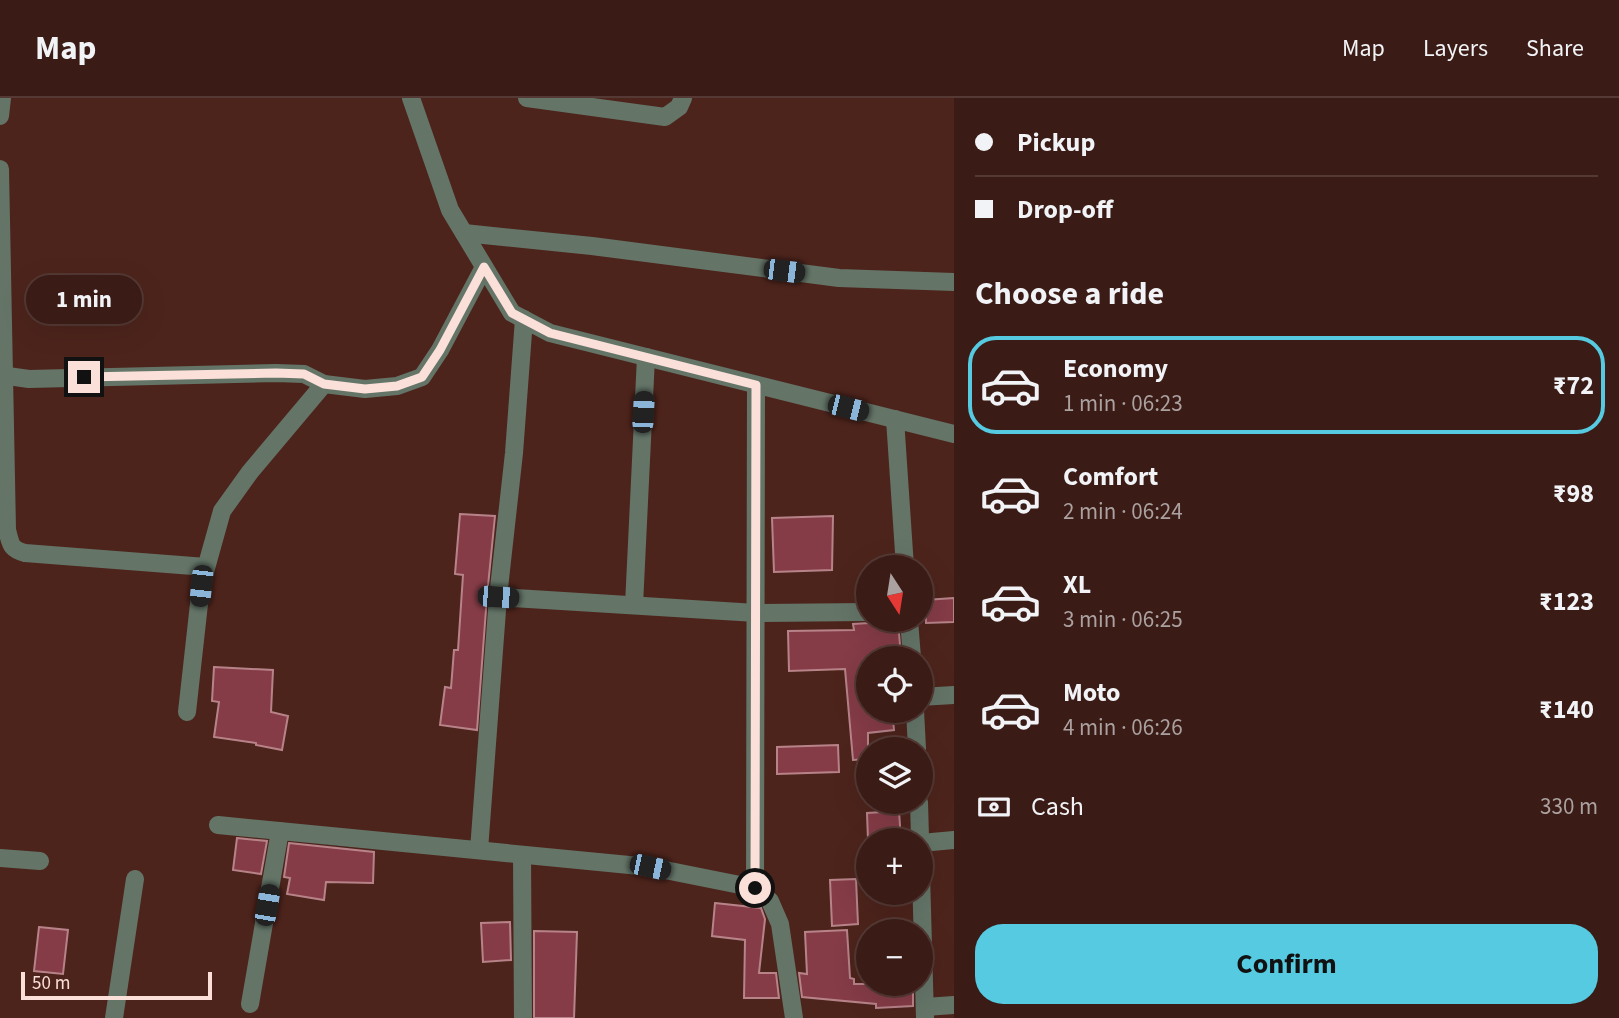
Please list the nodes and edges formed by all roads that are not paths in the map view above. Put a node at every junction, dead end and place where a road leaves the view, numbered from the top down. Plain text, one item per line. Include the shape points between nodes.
1 (2, 98) edge
2 (411, 98) edge
3 (527, 98) edge
4 (683, 98) edge
5 (0, 116) edge
6 (0, 169) edge
7 (464, 233) junction
8 (484, 267) junction
9 (954, 282) edge
10 (524, 319) junction
11 (646, 357) junction
12 (2, 376) edge
13 (324, 384) junction
14 (756, 385) junction
15 (895, 419) junction
16 (954, 434) edge
17 (4, 530) edge
18 (904, 555) edge
19 (206, 567) junction
20 (498, 597) junction
21 (634, 605) junction
22 (856, 612) edge
23 (755, 613) junction
24 (954, 695) edge
25 (933, 696) edge
26 (187, 712) dead end
27 (218, 825) dead end
28 (280, 831) junction
29 (954, 840) edge
30 (933, 842) edge
31 (478, 850) junction
32 (522, 855) junction
33 (0, 858) edge
34 (40, 862) dead end
35 (135, 879) dead end
36 (755, 888) junction
37 (922, 905) edge
38 (250, 1004) dead end
39 (954, 1005) edge
40 (925, 1012) edge
41 (114, 1018) edge
42 (523, 1018) edge
43 (794, 1018) edge

1 - 5 street
2 - 7 street via 450,210
3 - 4 street via 665,117
6 - 12 street
7 - 8 street
7 - 9 street via 839,278
8 - 10 street via 512,313
8 - 13 street via 422,377 397,386 365,389
10 - 11 street via 550,333
10 - 20 street
11 - 14 street
11 - 21 street
12 - 13 street via 276,373 304,374
12 - 17 street
13 - 19 street via 222,511
14 - 15 street
14 - 23 street
15 - 16 street
15 - 18 street
17 - 19 street via 11,545 25,553
19 - 26 street
20 - 21 street
20 - 31 street
21 - 23 street
22 - 23 street
23 - 36 street
24 - 25 street
27 - 28 street
28 - 31 street
28 - 38 street
29 - 30 street
31 - 32 street
32 - 36 street via 650,867
32 - 42 street
33 - 34 street
35 - 41 street
36 - 43 street via 770,901 780,924
37 - 40 street
39 - 40 street

